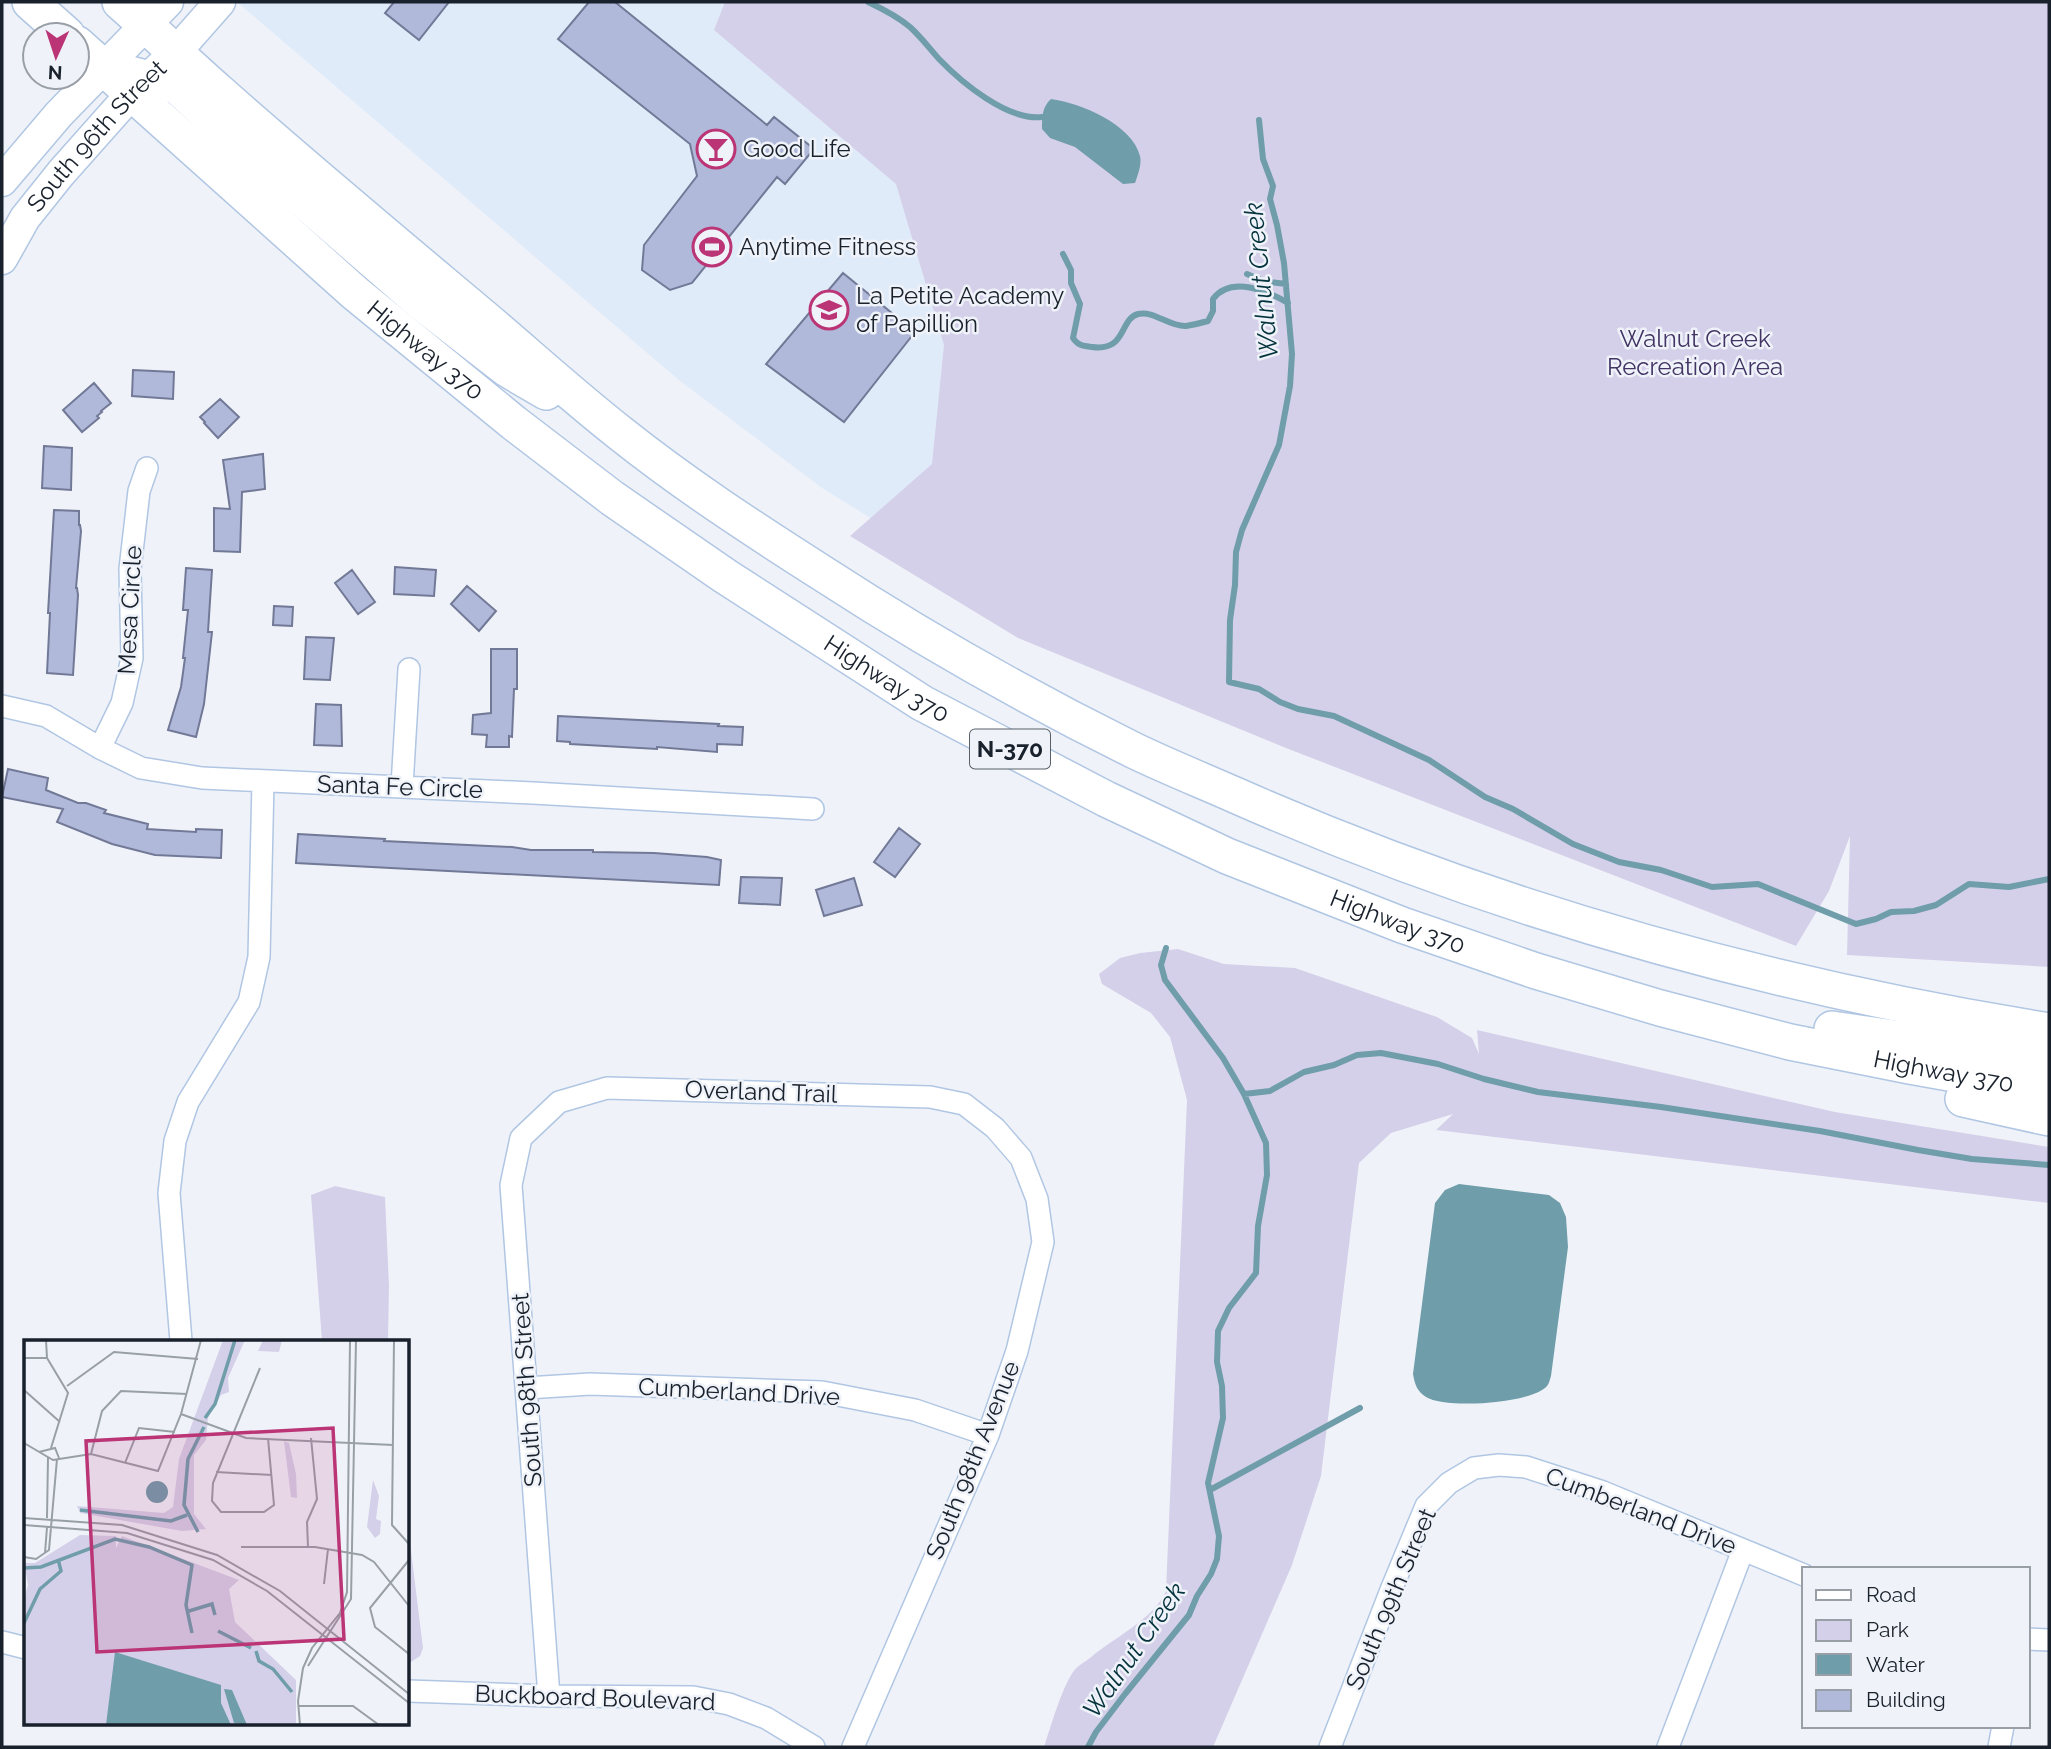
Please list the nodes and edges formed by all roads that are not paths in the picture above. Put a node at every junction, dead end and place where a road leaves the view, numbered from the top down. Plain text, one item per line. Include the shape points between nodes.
1 (30, 2) edge
2 (120, 2) edge
3 (220, 2) edge
4 (157, 13) edge
5 (51, 21) edge
6 (176, 52) junction
7 (91, 56) edge
8 (103, 67) junction
9 (140, 86) junction
10 (2, 181) edge
11 (2, 259) edge
12 (621, 434) junction
13 (146, 468) dead end
14 (409, 669) dead end
15 (2, 706) edge
16 (100, 748) junction
17 (263, 781) junction
18 (402, 786) junction
19 (813, 809) dead end
20 (1717, 1023) junction
21 (2049, 1031) edge
22 (1790, 1042) junction
23 (2049, 1061) edge
24 (2049, 1090) edge
25 (559, 1102) joint
26 (964, 1104) joint
27 (2049, 1118) edge
28 (181, 1340) edge
29 (527, 1388) junction
30 (988, 1435) junction
31 (1474, 1468) joint
32 (1743, 1550) junction
33 (1802, 1574) edge
34 (2030, 1639) edge
35 (2049, 1640) edge
36 (2, 1642) edge
37 (24, 1648) edge
38 (410, 1691) edge
39 (549, 1696) junction
40 (2003, 1728) edge
41 (814, 1747) edge
42 (853, 1747) edge
43 (1330, 1747) edge
44 (1668, 1747) edge
45 (1999, 1747) edge

1 - 5 highway
2 - 4 highway, N-370
3 - 6 main road, South 96th Street
4 - 6 highway, N-370
4 - 8 main road, South 96th Street
6 - 9 main road, South 96th Street
6 - 12 highway, N-370
7 - 8 highway
8 - 9 highway
8 - 10 main road, South 96th Street
9 - 11 main road, South 96th Street via 25,218
9 - 12 highway via 177,86 422,303 507,369
9 - 20 highway, Highway 370 / N-370 via 355,293 514,423 725,576 922,703 1106,799 1328,897 1536,971
12 - 21 highway, N-370 via 789,552 955,656 1138,752 1290,819 1492,895 1638,941 1858,996
13 - 16 street, Mesa Circle via 130,569 132,659 122,703
14 - 18 street
15 - 16 street, Santa Fe Circle via 46,716
16 - 17 street, Santa Fe Circle via 141,768
17 - 18 street, Santa Fe Circle
17 - 28 street via 255,980 249,1002 188,1102 170,1167
18 - 19 street, Santa Fe Circle
20 - 22 highway, Highway 370 / N-370
20 - 23 highway via 1844,1030
22 - 24 highway, Highway 370 / N-370
22 - 27 highway via 1925,1090
25 - 26 street, Overland Trail via 607,1088 930,1097
25 - 29 street, South 98th Street via 521,1138 511,1185
26 - 30 street, South 98th Avenue via 995,1128 1021,1158 1037,1199 1043,1241 1017,1351
29 - 30 street, Cumberland Drive via 590,1384 822,1392 915,1410
29 - 39 street, South 98th Street
30 - 42 street, South 98th Avenue
31 - 32 street, Cumberland Drive via 1526,1467 1603,1492
31 - 43 street, South 99th Street via 1449,1483 1426,1506
32 - 33 street, Cumberland Drive
32 - 44 street
34 - 35 street
36 - 37 street
38 - 39 street, Buckboard Boulevard
39 - 41 street, Buckboard Boulevard via 693,1697 766,1718
40 - 45 street

